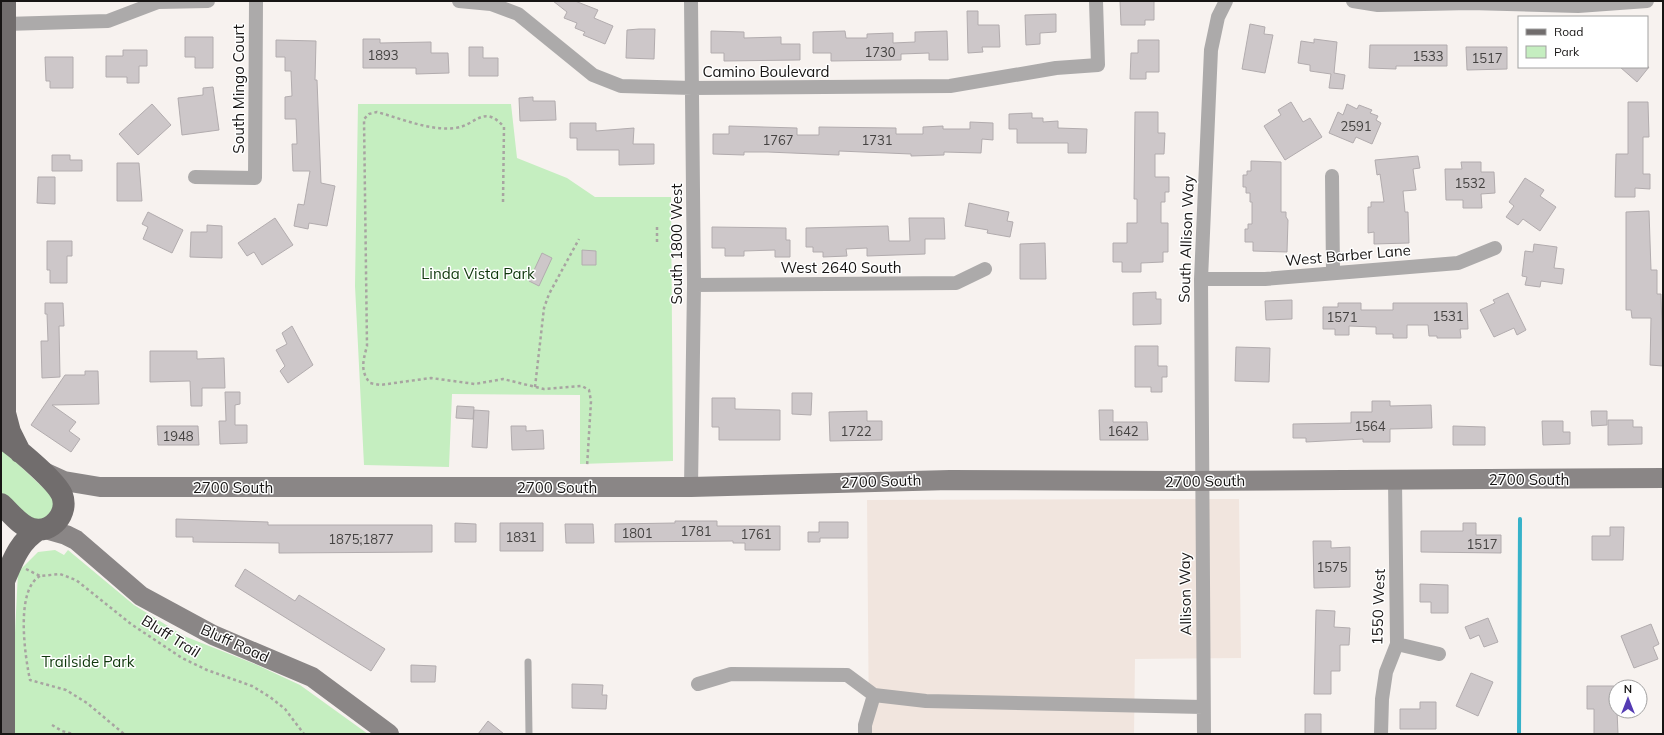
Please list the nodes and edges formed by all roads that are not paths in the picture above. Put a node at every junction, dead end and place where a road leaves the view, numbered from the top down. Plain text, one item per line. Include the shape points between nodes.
1 (5, 1) edge
2 (208, 1) edge
3 (256, 1) edge
4 (459, 1) edge
5 (691, 1) edge
6 (1096, 1) edge
7 (1226, 1) edge
8 (1353, 1) edge
9 (1647, 1) edge
10 (1470, 2) edge
11 (5, 24) junction
12 (692, 88) junction
13 (1332, 176) dead end
14 (195, 177) dead end
15 (1495, 248) dead end
16 (985, 269) dead end
17 (1333, 272) junction
18 (1200, 278) junction
19 (694, 285) junction
20 (3, 417) edge
21 (1, 438) edge
22 (20, 452) junction
23 (39, 469) junction
24 (1663, 478) edge
25 (1201, 480) junction
26 (1395, 480) junction
27 (691, 486) junction
28 (100, 487) junction
29 (1, 504) edge
30 (63, 507) junction
31 (42, 529) junction
32 (85, 547) junction
33 (3, 576) edge
34 (1397, 644) junction
35 (1439, 654) dead end
36 (528, 662) dead end
37 (698, 684) dead end
38 (874, 695) junction
39 (1203, 707) junction
40 (4, 734) edge
41 (389, 734) edge
42 (529, 734) edge
43 (865, 734) edge
44 (1204, 734) edge
45 (1381, 734) edge

1 - 11 main road
2 - 11 street via 158,2 108,21
3 - 14 street, South Mingo Court via 255,178
4 - 12 street, Camino Boulevard via 491,4 518,14 593,75 621,86
5 - 12 street, South 1800 West
6 - 12 street, Camino Boulevard via 1098,65 1056,68 950,86
7 - 18 street, South Allison Way via 1218,17 1211,50
8 - 10 street via 1378,5
9 - 10 street via 1578,6
11 - 20 main road
12 - 19 street, South 1800 West
13 - 17 street
15 - 17 street, West Barber Lane via 1458,263
16 - 19 street, West 2640 South via 956,283
17 - 18 street, West Barber Lane via 1265,279
18 - 25 street, South Allison Way
19 - 27 street, South 1800 West
20 - 22 main road
21 - 22 main road
22 - 23 main road
23 - 28 main road, 2700 South via 64,481
23 - 30 main road via 60,490
24 - 26 main road, 2700 South
25 - 26 main road, 2700 South
25 - 27 main road, 2700 South via 950,480
25 - 39 street, Allison Way
26 - 34 street, 1550 West
27 - 28 main road, 2700 South
28 - 30 main road, 2700 South via 83,492
29 - 31 main road via 26,527
30 - 31 main road via 56,522
30 - 32 main road, Bluff Road via 73,532
31 - 32 main road, Bluff Road via 66,535
31 - 33 main road via 27,538 17,550
32 - 41 main road, Bluff Road via 142,596 213,635 312,677
33 - 40 main road
34 - 35 street
34 - 45 street, 1550 West via 1385,679
36 - 42 lane
37 - 38 street via 731,674 846,675
38 - 39 street via 926,701
38 - 43 street via 865,725
39 - 44 street, Allison Way

